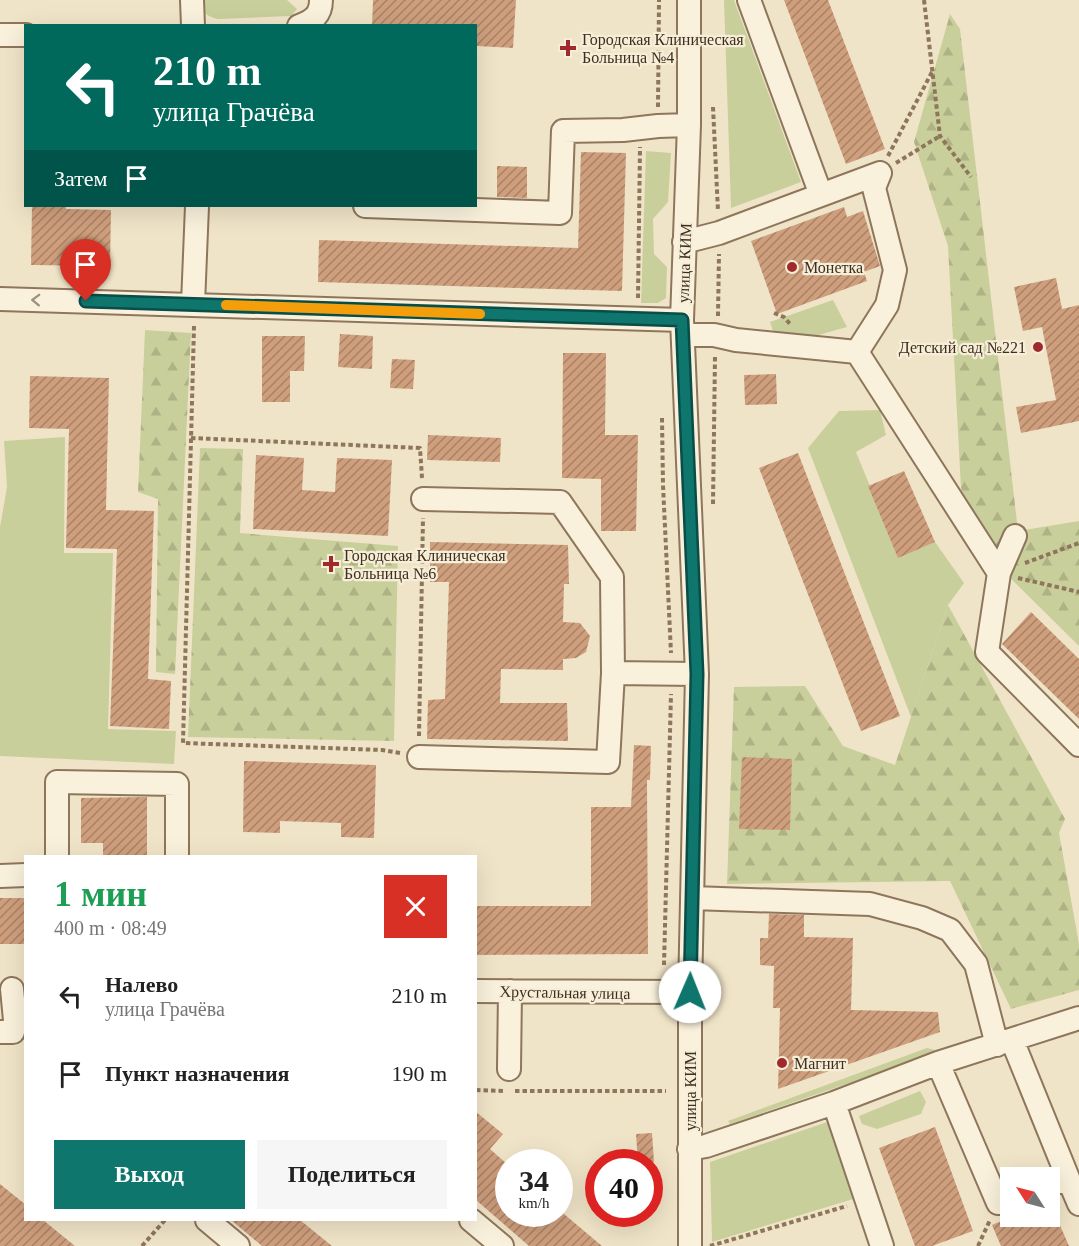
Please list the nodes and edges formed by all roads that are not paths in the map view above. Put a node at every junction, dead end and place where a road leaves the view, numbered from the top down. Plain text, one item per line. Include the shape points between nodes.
1 (192, 0) edge
2 (321, 0) edge
3 (689, 0) edge
4 (749, 0) edge
5 (193, 24) edge
6 (304, 24) edge
7 (0, 35) edge
8 (24, 35) edge
9 (689, 125) junction
10 (820, 195) junction
11 (197, 207) edge
12 (393, 207) edge
13 (684, 242) junction
14 (0, 299) edge
15 (193, 304) junction
16 (683, 328) junction
17 (857, 352) junction
18 (423, 499) road end
19 (1015, 536) dead end
20 (999, 573) junction
21 (614, 673) junction
22 (697, 674) junction
23 (1079, 746) edge
24 (419, 757) road end
25 (57, 855) edge
26 (177, 855) edge
27 (24, 875) edge
28 (0, 876) edge
29 (692, 898) junction
30 (477, 991) edge
31 (510, 991) junction
32 (690, 992) junction
33 (16, 993) edge
34 (1079, 1019) edge
35 (0, 1032) edge
36 (1004, 1042) junction
37 (938, 1063) junction
38 (509, 1069) dead end
39 (834, 1103) junction
40 (689, 1149) junction
41 (1053, 1167) edge
42 (1060, 1182) edge
43 (1000, 1191) edge
44 (1079, 1204) edge
45 (208, 1221) edge
46 (472, 1221) edge
47 (238, 1246) edge
48 (502, 1246) edge
49 (690, 1246) edge
50 (882, 1246) edge

1 - 5 street
2 - 6 street via 320,12
3 - 9 street, улица КИМ
4 - 10 street
7 - 8 street
9 - 12 street via 563,131 560,213
9 - 13 street, улица КИМ
10 - 13 street
10 - 17 street via 880,173 874,188 895,270 887,305
11 - 15 street
13 - 16 street, улица КИМ
15 -> 14 street
15 - 16 street
16 - 17 street via 736,340
16 - 22 street, улица КИМ
17 - 20 street
18 - 21 street via 560,502 612,578
19 - 20 street
20 - 23 street via 987,652
21 - 22 street
21 - 24 street via 608,762
22 - 29 street, улица КИМ
25 - 26 street via 57,782 177,784
27 - 28 street
29 - 32 street, улица КИМ
29 - 36 street via 870,904 950,930 976,964
30 - 31 street, Хрустальная улица
31 - 32 street, Хрустальная улица
31 - 38 street
32 - 40 street, улица КИМ
33 - 35 street via 13,1032
34 - 36 street
36 - 37 street
36 - 41 street
37 - 39 street
37 - 43 street
39 - 40 street
39 - 50 street
40 - 49 street, улица КИМ
42 - 44 street
45 - 47 street
46 - 48 street

